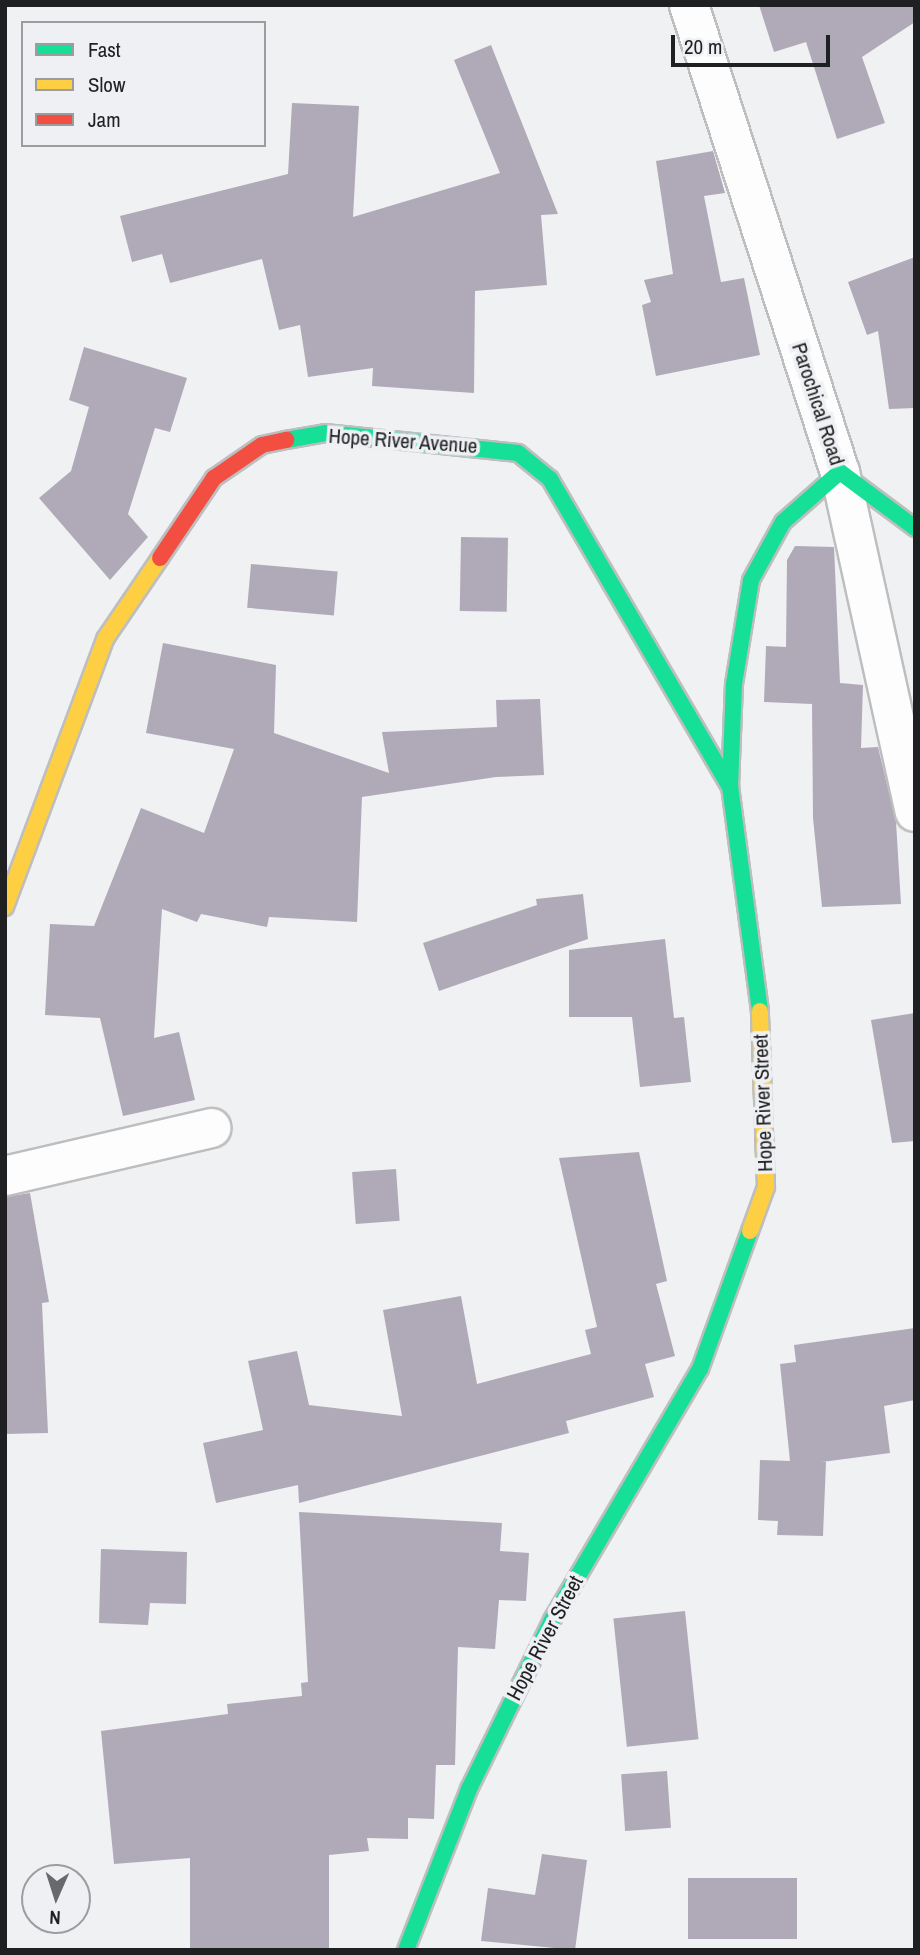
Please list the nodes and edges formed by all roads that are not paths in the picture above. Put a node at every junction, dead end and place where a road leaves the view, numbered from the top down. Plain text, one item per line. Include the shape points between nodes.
1 (689, 5) edge
2 (840, 472) junction
3 (915, 527) edge
4 (730, 787) junction
5 (915, 812) edge
6 (5, 907) edge
7 (212, 1128) dead end
8 (5, 1176) edge
9 (405, 1950) edge

1 - 2 street, Parochical Road
2 - 3 street
2 - 4 street, Hope River Street via 783,522 751,580 734,684
2 - 5 street, Parochical Road
4 - 6 street, Hope River Avenue via 550,479 518,453 325,433 262,445 206,489 105,639
4 - 9 street, Hope River Street via 761,1021 766,1187 700,1369 552,1620 469,1789
7 - 8 street

